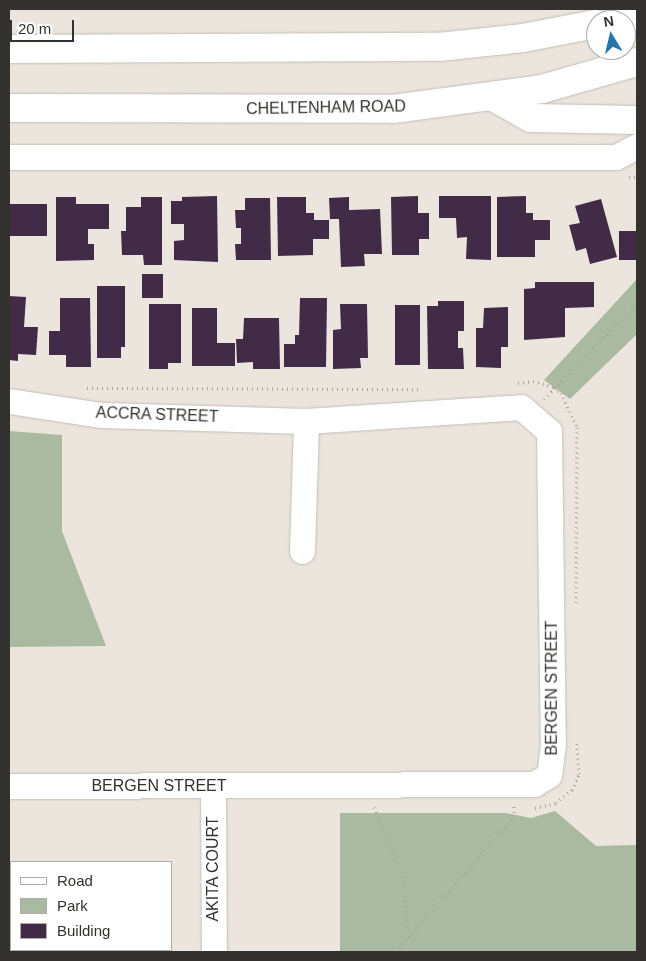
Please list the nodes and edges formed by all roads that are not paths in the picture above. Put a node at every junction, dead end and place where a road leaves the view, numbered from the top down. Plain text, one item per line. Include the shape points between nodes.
1 (610, 9) edge
2 (584, 27) edge
3 (9, 49) edge
4 (637, 62) edge
5 (495, 98) junction
6 (9, 108) edge
7 (637, 120) edge
8 (637, 146) edge
9 (9, 157) edge
10 (9, 401) edge
11 (306, 421) junction
12 (302, 551) dead end
13 (213, 785) junction
14 (9, 786) edge
15 (214, 952) edge

1 - 2 main road
2 - 3 main road via 439,47
4 - 5 main road, CHELTENHAM ROAD via 574,82
5 - 6 main road, CHELTENHAM ROAD via 383,109
5 - 7 main road via 531,118
8 - 9 street via 616,157
10 - 11 street, ACCRA STREET via 102,415
11 - 12 street
11 - 13 street, BERGEN STREET via 522,406 550,431 553,761 549,775 515,802 374,801
13 - 14 street, BERGEN STREET
13 - 15 street, AKITA COURT

